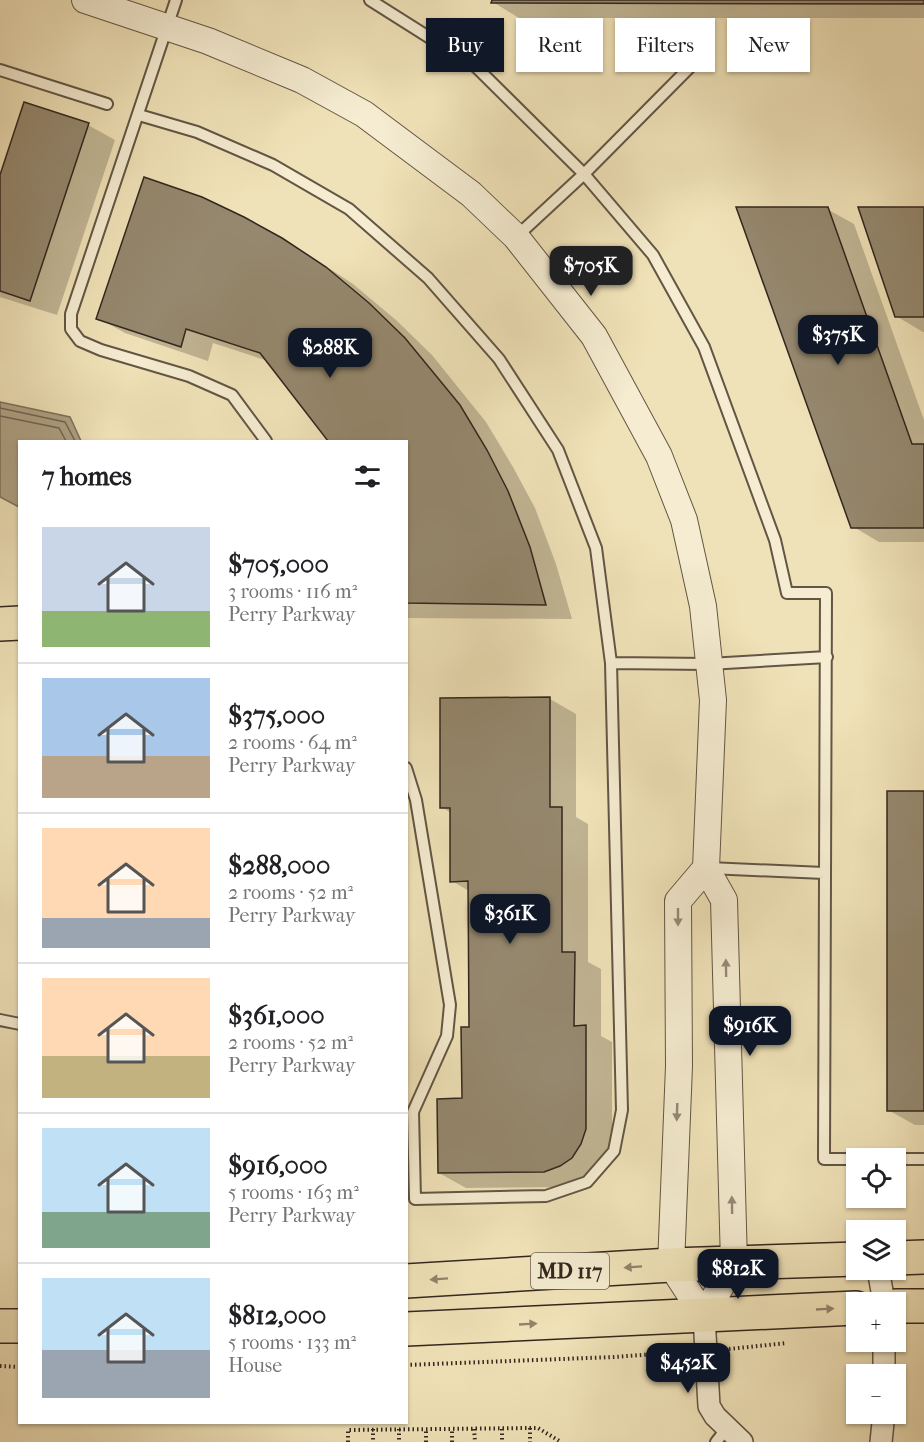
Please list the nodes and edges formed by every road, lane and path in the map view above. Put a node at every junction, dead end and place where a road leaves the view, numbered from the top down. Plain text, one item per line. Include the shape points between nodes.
1 (85, 0) edge
2 (176, 0) edge
3 (370, 0) edge
4 (167, 27) junction
5 (0, 70) edge
6 (686, 72) edge
7 (107, 104) dead end
8 (139, 115) junction
9 (584, 174) junction
10 (516, 237) junction
11 (265, 440) edge
12 (18, 623) edge
13 (0, 624) edge
14 (827, 657) junction
15 (611, 663) junction
16 (710, 664) junction
17 (408, 774) edge
18 (706, 868) junction
19 (824, 873) junction
20 (0, 1020) edge
21 (18, 1024) edge
22 (846, 1159) edge
23 (906, 1159) edge
24 (924, 1159) edge
25 (924, 1257) edge
26 (906, 1258) edge
27 (846, 1259) edge
28 (734, 1263) junction
29 (671, 1265) junction
30 (408, 1281) edge
31 (906, 1306) edge
32 (924, 1306) edge
33 (846, 1309) edge
34 (704, 1316) junction
35 (0, 1326) edge
36 (18, 1326) edge
37 (408, 1329) edge
38 (794, 1343) dead end
39 (706, 1351) junction
40 (408, 1365) edge
41 (0, 1366) edge
42 (18, 1367) edge
43 (883, 1424) edge
44 (530, 1428) junction
45 (373, 1429) junction
46 (399, 1429) junction
47 (426, 1429) junction
48 (452, 1429) junction
49 (474, 1429) junction
50 (502, 1429) junction
51 (728, 1437) edge
52 (348, 1442) edge
53 (373, 1442) edge
54 (399, 1442) edge
55 (426, 1442) edge
56 (452, 1442) edge
57 (475, 1442) edge
58 (502, 1442) edge
59 (530, 1442) edge
60 (561, 1442) edge
61 (881, 1442) edge

1 - 4 street
2 - 4 lane
3 - 9 lane via 476,67
4 - 8 lane
4 - 10 street via 302,80 364,114 471,194
5 - 7 lane
6 - 9 lane
8 - 11 lane via 72,314 71,329 81,341 101,350 189,376 232,395
8 - 15 lane via 197,132 273,165 349,209 428,278 499,359 558,450 596,548
9 - 10 lane
9 - 14 lane via 653,255 704,347 775,540 788,593 826,593
10 - 16 street via 594,336 658,456 684,520 703,606
12 - 13 main road
14 - 16 lane
14 - 19 lane
15 - 16 lane
15 - 17 lane via 622,1110 614,1151 587,1182 546,1196 415,1199 413,1112 447,1036 450,1005 416,800
16 - 18 street via 713,700
18 - 19 lane
28 -> 18 street via 724,900
18 -> 29 street via 678,901 679,1066
19 - 22 lane via 824,1159
20 - 21 lane
23 - 24 lane
25 - 26 main road
27 - 28 main road, MD 117
28 - 29 main road, MD 117
28 - 34 street
29 -> 30 main road, MD 117
29 - 34 street
31 - 32 main road
34 -> 33 main road, MD 117
37 -> 34 main road, MD 117
34 - 39 street
35 - 36 main road
38 - 39 path
39 - 40 path
39 - 51 street via 709,1406
41 - 42 path
43 - 61 street
44 - 50 path
44 - 59 path
44 - 60 path via 538,1428
45 - 46 path
45 - 52 path via 348,1430
45 - 53 path
46 - 47 path
46 - 54 path
47 - 48 path
47 - 55 path
48 - 49 path
48 - 56 path
49 - 50 path
49 - 57 path
50 - 58 path

